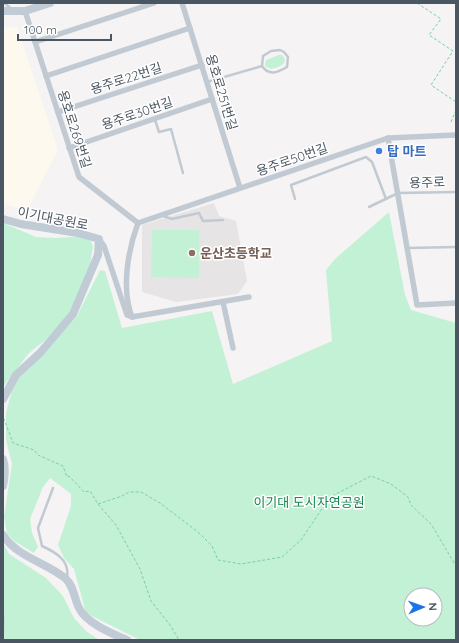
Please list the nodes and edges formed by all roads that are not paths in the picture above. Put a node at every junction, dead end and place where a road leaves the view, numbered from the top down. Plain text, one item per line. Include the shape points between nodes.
1 (4, 3) edge
2 (50, 3) edge
3 (154, 3) edge
4 (182, 3) edge
5 (3, 11) edge
6 (15, 11) junction
7 (25, 11) junction
8 (190, 28) junction
9 (35, 42) junction
10 (202, 65) junction
11 (262, 66) junction
12 (46, 76) junction
13 (207, 83) junction
14 (212, 99) junction
15 (58, 112) junction
16 (155, 119) junction
17 (456, 136) edge
18 (388, 138) junction
19 (70, 148) junction
20 (183, 173) dead end
21 (240, 188) junction
22 (456, 192) edge
23 (398, 193) junction
24 (295, 199) dead end
25 (386, 199) junction
26 (370, 207) dead end
27 (161, 215) junction
28 (3, 219) edge
29 (223, 220) dead end
30 (138, 223) junction
31 (99, 239) junction
32 (456, 247) edge
33 (407, 248) junction
34 (249, 297) dead end
35 (223, 302) junction
36 (456, 303) edge
37 (132, 318) junction
38 (233, 348) dead end
39 (3, 399) edge
40 (3, 459) edge
41 (3, 486) edge
42 (53, 488) dead end
43 (3, 535) edge
44 (66, 579) junction
45 (3, 615) edge
46 (3, 629) edge
47 (127, 640) edge

1 - 6 lane
2 - 7 street
3 - 9 street
4 - 8 street, 용호로251번길
5 - 6 street
6 - 7 street
7 - 9 street, 용호로269번길
8 - 10 street, 용호로251번길
8 - 12 street
9 - 12 street, 용호로269번길
10 - 13 street, 용호로251번길
10 - 15 street, 용주로22번길
11 - 11 lane via 263,56 271,51 280,50 288,57 286,67 279,72 270,73
11 - 13 lane
12 - 15 street, 용호로269번길
13 - 14 street, 용호로251번길
14 - 16 street, 용주로30번길
14 - 21 street, 용호로251번길
15 - 19 street, 용호로269번길
16 - 19 street, 용주로30번길
16 - 20 lane via 159,132 171,129
17 - 18 street, 용주로50번길
18 - 21 street, 용주로50번길
18 - 23 street
19 - 30 street, 용호로269번길 via 79,177
21 - 27 street, 용주로50번길
22 - 23 lane, 용주로
23 - 25 lane
23 - 33 street
24 - 25 lane via 291,184 366,157 372,162
25 - 26 lane
27 - 29 lane via 172,219 199,213 203,221
27 - 30 street, 용주로50번길
28 - 31 street, 이기대공원로
30 - 37 street via 131,242 127,271 128,308
31 - 37 street via 104,246 127,315
31 - 39 street, 이기대공원로 via 98,255 73,314 40,353 16,375
32 - 33 lane
33 - 36 street via 417,305
34 - 35 street
35 - 37 street
35 - 38 street
40 - 41 street
42 - 44 lane via 38,528 42,546 56,553 64,562 68,570
43 - 44 street via 9,544 26,556
44 - 47 street via 74,592 79,609 86,617 100,628
45 - 46 lane

